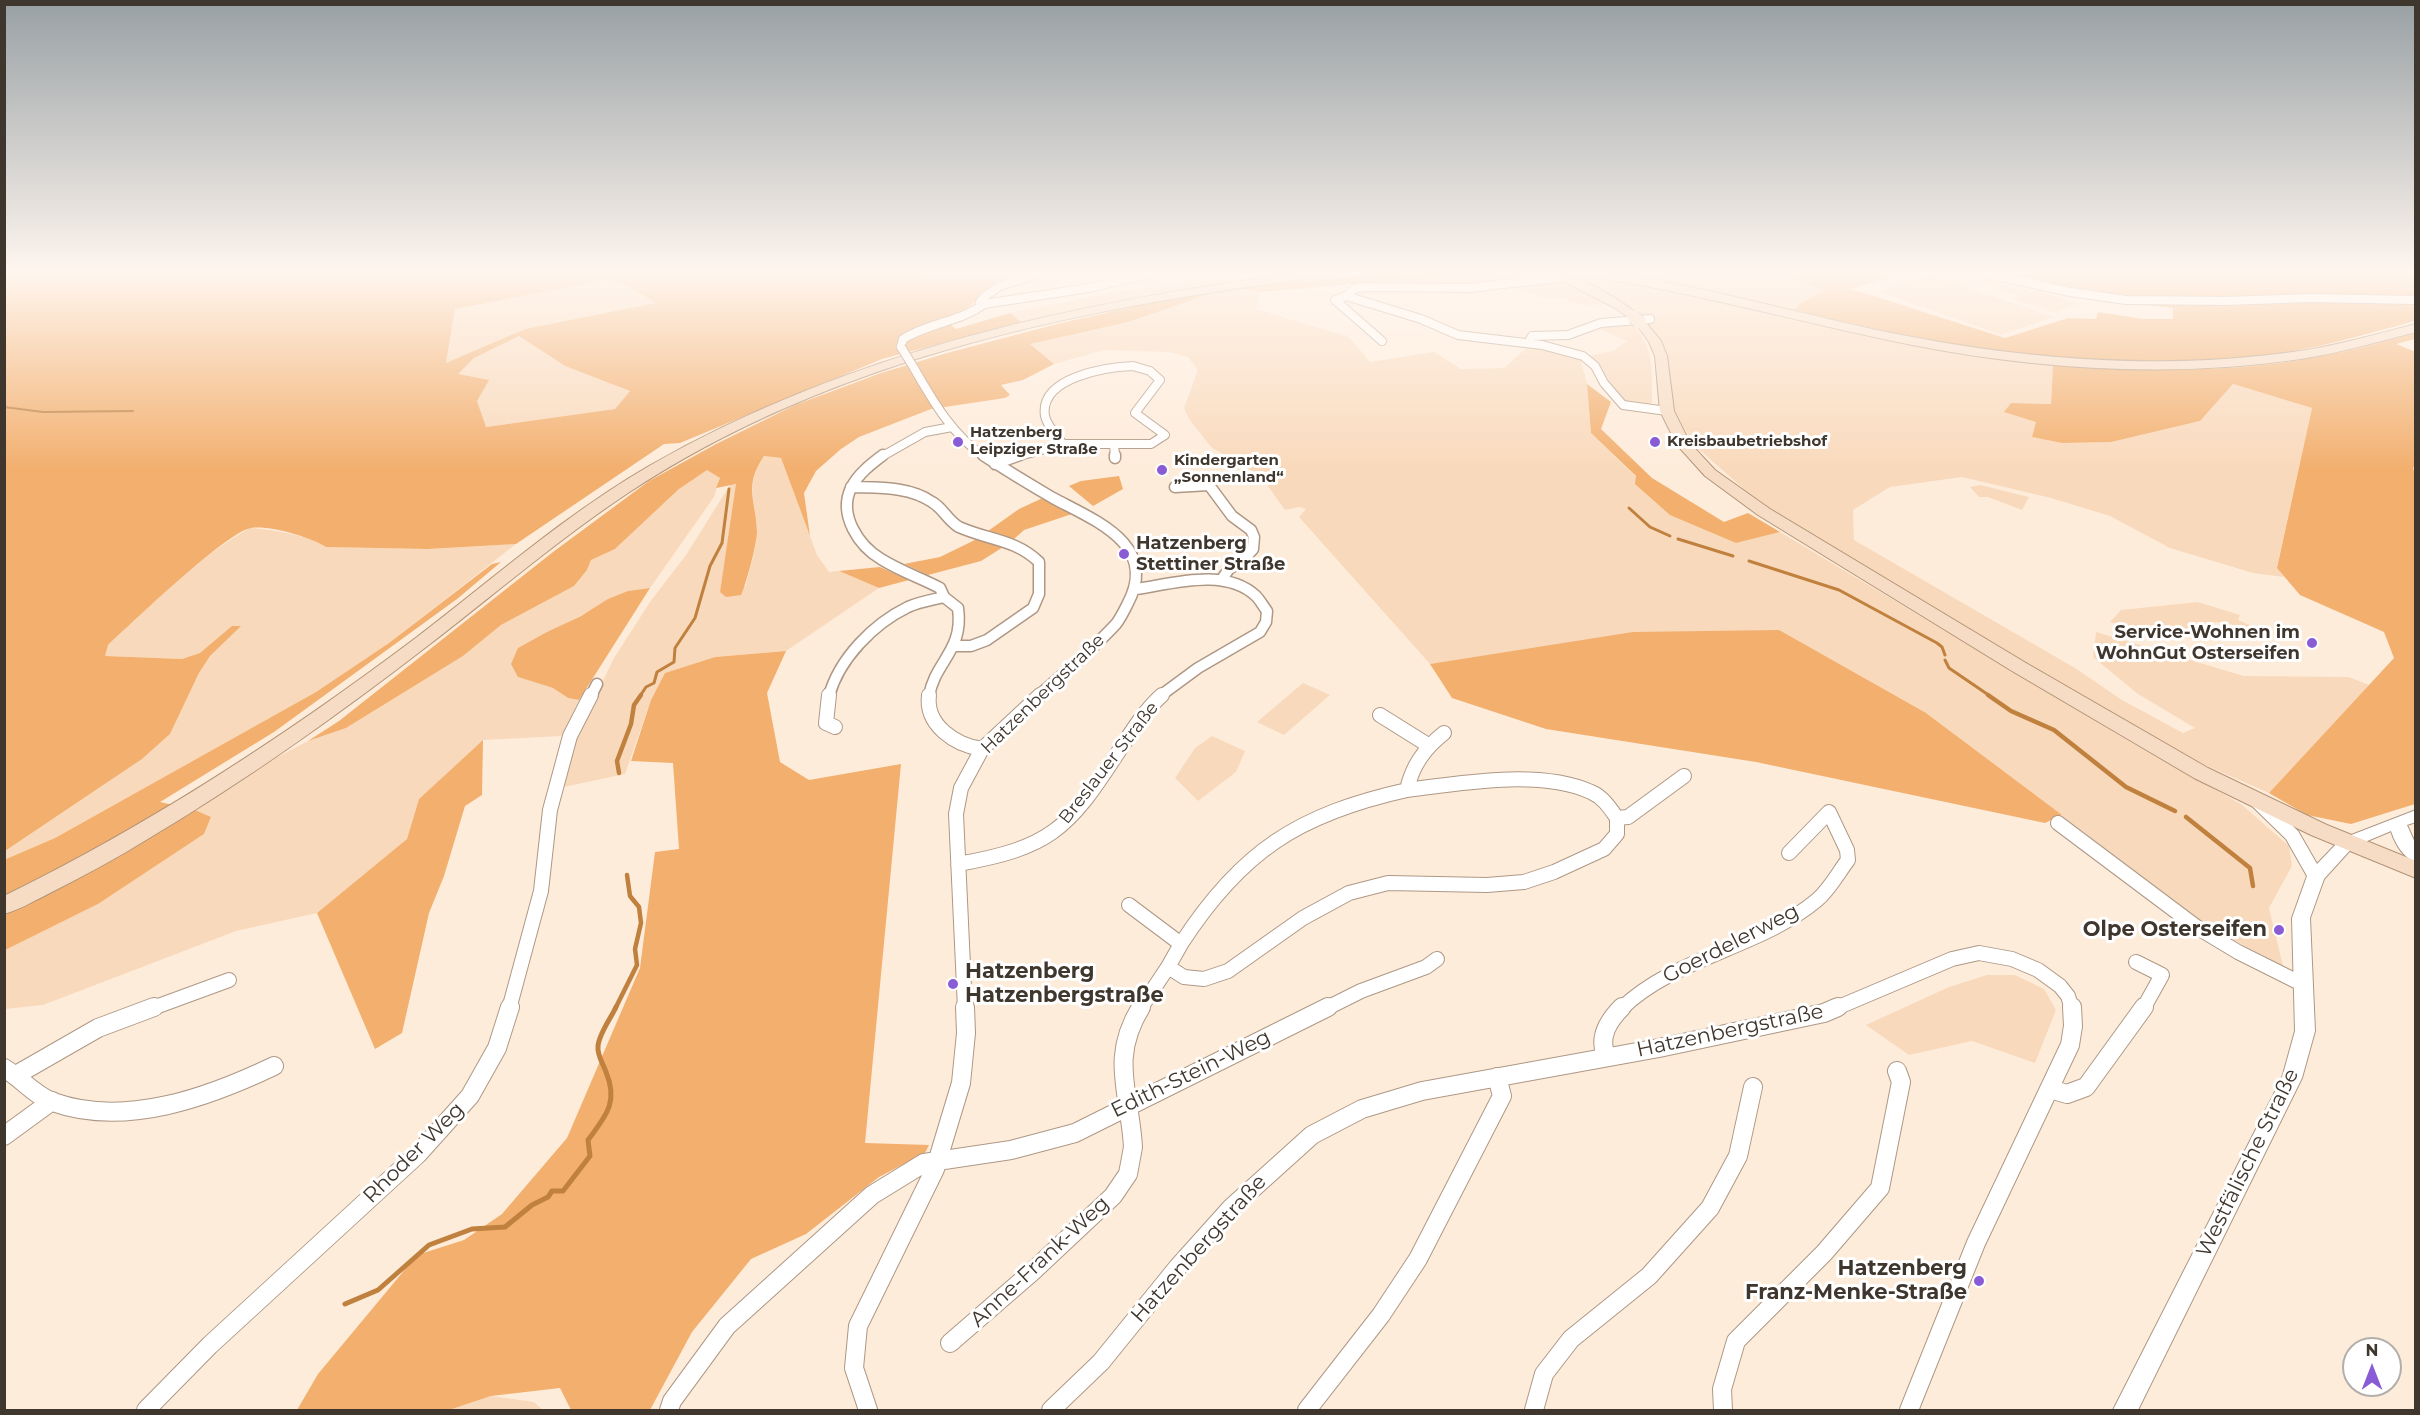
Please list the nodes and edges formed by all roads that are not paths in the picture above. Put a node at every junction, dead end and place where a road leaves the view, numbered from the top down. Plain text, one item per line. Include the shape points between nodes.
1 (904, 338) edge
2 (982, 338) edge
3 (1379, 338) edge
4 (1472, 338) edge
5 (1531, 338) edge
6 (1653, 338) edge
7 (1901, 338) edge
8 (2372, 338) edge
9 (1383, 341) dead end
10 (1528, 343) junction
11 (1667, 411) junction
12 (952, 427) junction
13 (1063, 444) junction
14 (1114, 444) junction
15 (1115, 459) dead end
16 (995, 464) junction
17 (852, 487) junction
18 (1175, 487) dead end
19 (1222, 579) junction
20 (1136, 589) junction
21 (944, 597) junction
22 (953, 646) junction
23 (597, 684) dead end
24 (1380, 715) dead end
25 (835, 727) dead end
26 (1444, 733) dead end
27 (1428, 745) junction
28 (982, 749) junction
29 (1684, 776) dead end
30 (1407, 790) junction
31 (2256, 801) junction
32 (2415, 815) edge
33 (1617, 818) junction
34 (2398, 821) junction
35 (2058, 823) dead end
36 (2347, 843) junction
37 (1789, 853) dead end
38 (2415, 856) edge
39 (958, 864) junction
40 (2415, 870) edge
41 (2316, 876) junction
42 (1129, 905) dead end
43 (4, 906) edge
44 (1181, 944) junction
45 (1437, 959) dead end
46 (2136, 962) dead end
47 (1168, 967) junction
48 (229, 980) dead end
49 (2302, 984) junction
50 (1606, 1056) junction
51 (274, 1066) dead end
52 (10, 1071) edge
53 (1897, 1071) dead end
54 (1497, 1077) junction
55 (1753, 1087) dead end
56 (2050, 1089) junction
57 (52, 1101) junction
58 (1127, 1106) junction
59 (4, 1136) edge
60 (937, 1161) junction
61 (950, 1343) dead end
62 (146, 1410) edge
63 (669, 1410) edge
64 (868, 1410) edge
65 (1051, 1410) edge
66 (1307, 1410) edge
67 (1534, 1410) edge
68 (1723, 1410) edge
69 (1909, 1410) edge
70 (2125, 1410) edge

1 - 12 street, bridge via 901,347
2 - 43 main road via 888,364 804,396 694,446 608,500 339,702 195,801
3 - 9 street
4 - 10 street
5 - 10 street
6 - 11 main road via 1661,356
7 - 8 main road via 2056,361 2154,365 2248,362
10 - 11 street via 1583,356 1623,405
11 - 31 main road via 1684,445 1697,460 1764,512 2139,738
12 - 16 street
12 - 17 street via 927,431 894,448
13 - 14 street
13 - 14 street via 1045,418 1045,405 1067,380 1117,367 1146,368 1157,373 1160,380 1156,389 1137,406 1135,413 1161,428 1165,435 1151,444
13 - 16 street
14 - 15 street
16 - 20 street via 1120,538 1136,565
17 - 21 street via 848,502 855,536 882,561 927,580 940,588
17 - 22 street via 916,493 934,502 952,524 1018,545 1039,562 1039,594 1033,608 987,640 971,646
18 - 19 street via 1209,485 1232,516 1251,530 1253,549
19 - 20 street
19 - 39 street, Breslauer Straße via 1240,584 1262,601 1268,611 1260,633 1182,678 1144,713 1105,772 1060,828 1028,846
20 - 28 street, Hatzenbergstraße via 1116,623
21 - 22 street via 958,608 959,632
21 - 25 street via 893,615 853,652 830,688 826,723
22 - 28 street via 928,691 929,711 949,737 965,747
23 - 62 street, Rhoder Weg via 570,736 550,810 541,891 521,972 496,1048 470,1096 418,1154 210,1345
24 - 27 street
26 - 27 street
27 - 30 street via 1409,774
28 - 39 street, Hatzenbergstraße via 962,788 956,814
29 - 33 street via 1628,817
30 - 33 street, Anne-Frank-Weg via 1454,784 1553,781 1593,793
30 - 44 street, Anne-Frank-Weg via 1360,800 1323,814 1257,851 1196,918
31 - 36 main road
31 - 41 street via 2292,836
32 - 34 street
33 - 47 street via 1617,834 1604,849 1524,882 1388,883 1350,893 1303,918 1228,971 1204,979 1184,977
34 - 36 street
34 - 38 street via 2405,845
35 - 49 street via 2198,928
36 - 40 main road
36 - 41 street, Westfälische Straße
37 - 50 street, Goerdelerweg via 1829,812 1848,860 1817,900 1776,925 1659,979 1627,1002 1602,1036
39 - 60 street, Hatzenbergstraße via 966,1033 961,1083
41 - 49 street, Westfälische Straße via 2301,918
42 - 44 street
44 - 47 street, Anne-Frank-Weg
45 - 58 street, Edith-Stein-Weg via 1426,967 1361,991
46 - 56 street via 2162,975 2152,996 2086,1087 2067,1094
47 - 58 street, Anne-Frank-Weg via 1127,1036 1122,1059
48 - 52 street via 98,1028
49 - 70 street, Westfälische Straße via 2305,1031 2292,1078
50 - 54 street, Hatzenbergstraße
50 - 56 street, Hatzenbergstraße via 1824,1013 1952,959 1989,954 2018,961 2043,973 2060,987 2072,1005 2070,1045
51 - 57 street via 223,1090 167,1105 108,1110
52 - 57 street via 28,1088
53 - 68 street via 1900,1082 1880,1188 1824,1253 1736,1341 1722,1389
54 - 65 street, Hatzenbergstraße via 1422,1091 1362,1109 1312,1135 1231,1208 1101,1362
54 - 66 street via 1502,1096 1423,1250 1363,1341
55 - 67 street via 1738,1156 1710,1208 1649,1276 1571,1339 1544,1374
56 - 69 street, Hatzenbergstraße via 1950,1303
57 - 59 street
58 - 60 street, Edith-Stein-Weg via 1075,1133 1011,1150
58 - 61 street, Anne-Frank-Weg via 1133,1152 1128,1174 1119,1188 1051,1256
60 - 63 street, Edith-Stein-Weg via 924,1163 872,1195 799,1258 727,1326
60 - 64 street, Hatzenbergstraße via 858,1326 854,1368

